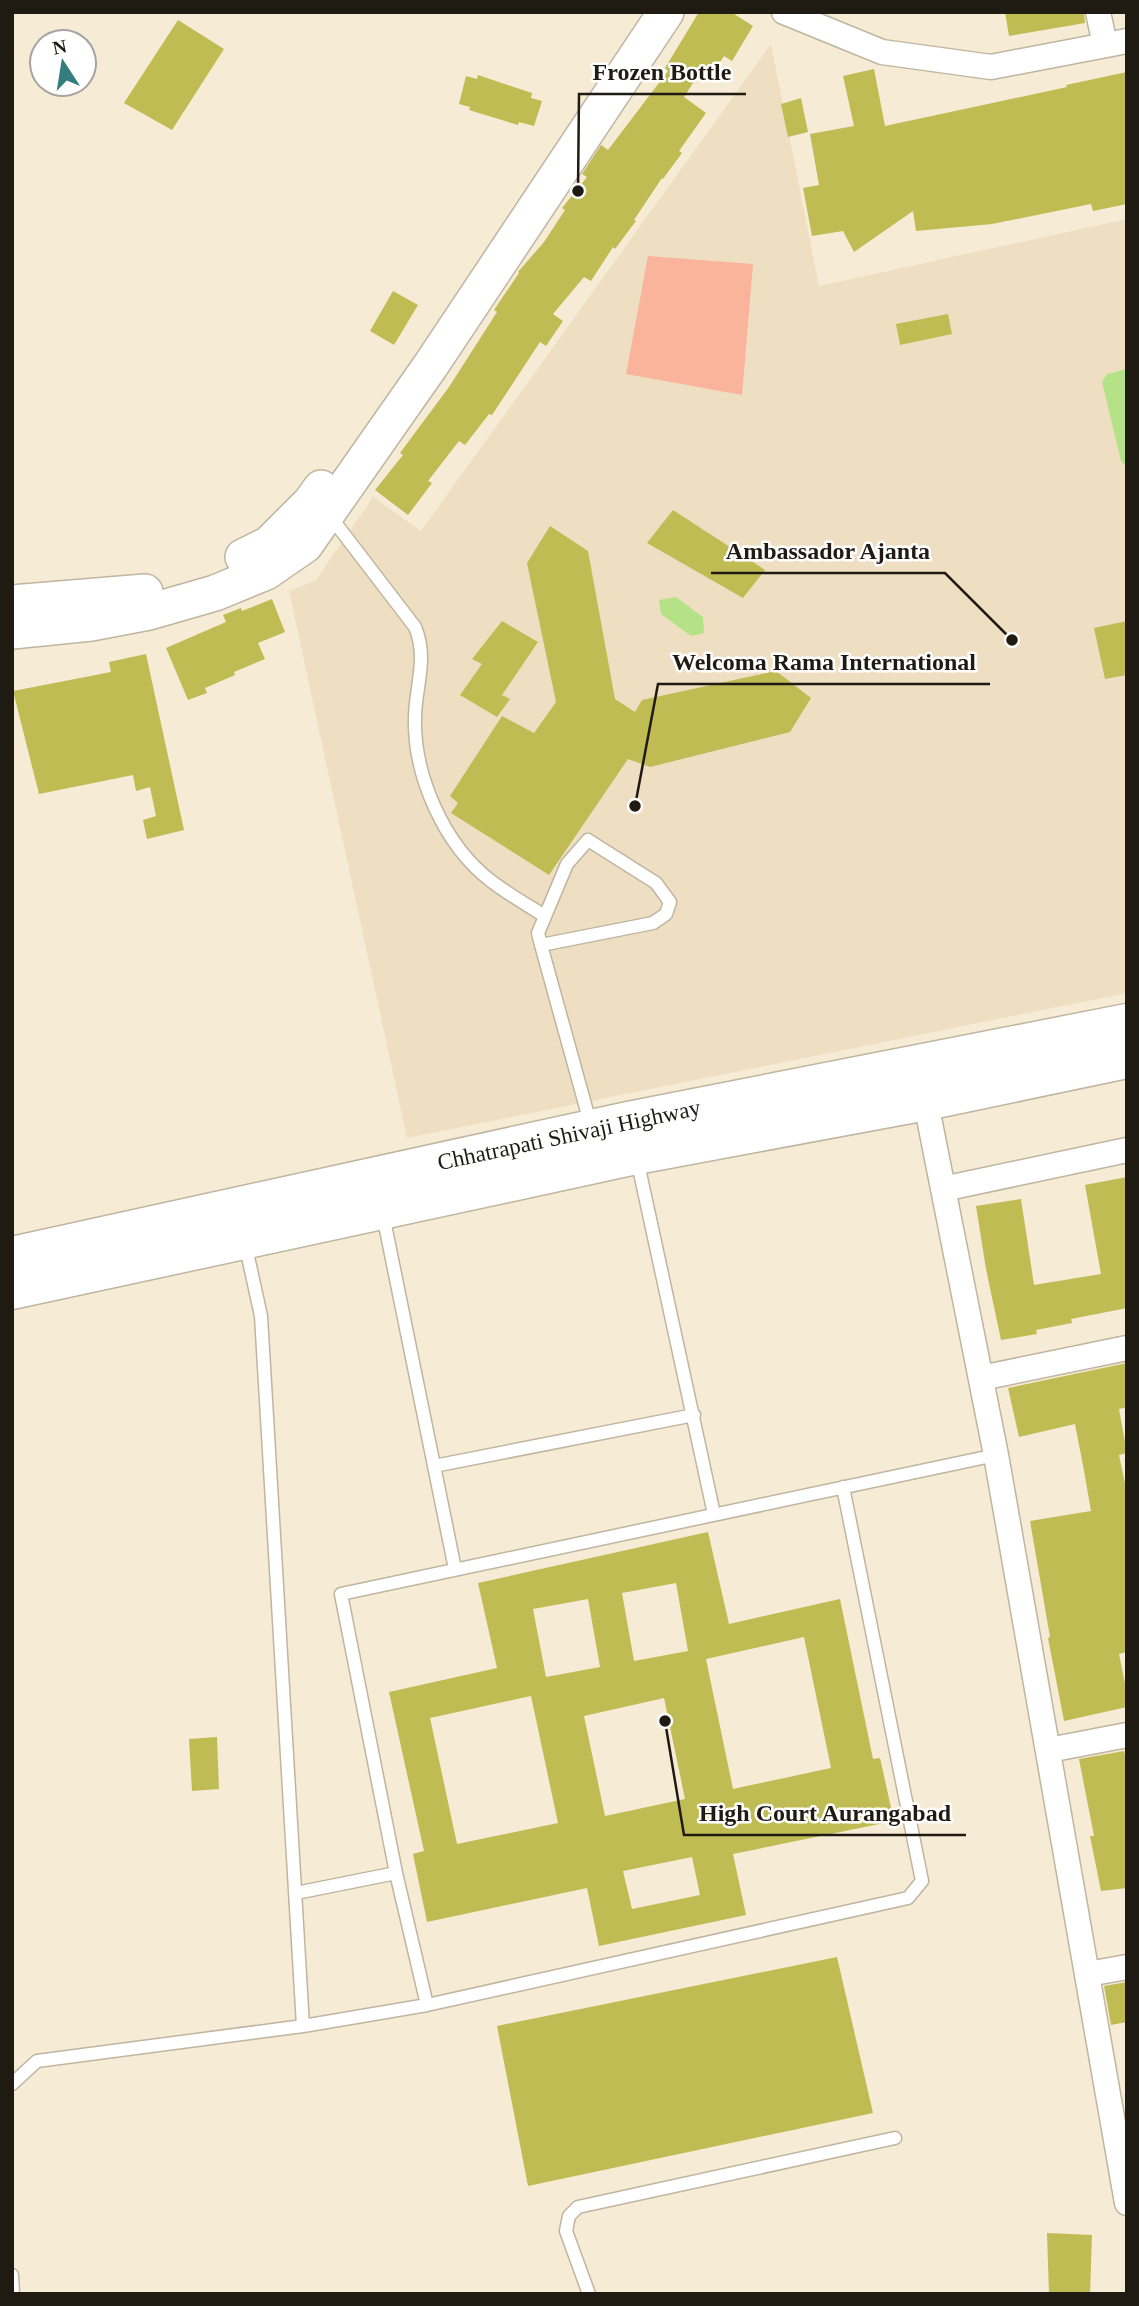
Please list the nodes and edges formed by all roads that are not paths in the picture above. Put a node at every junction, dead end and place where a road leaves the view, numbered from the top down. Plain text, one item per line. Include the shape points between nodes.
1 (642, 12) edge
2 (666, 12) edge
3 (784, 12) edge
4 (1098, 12) edge
5 (1116, 43) edge
6 (460, 303) junction
7 (327, 513) junction
8 (12, 603) edge
9 (142, 603) junction
10 (12, 631) edge
11 (545, 916) junction
12 (541, 945) junction
13 (1127, 1023) edge
14 (1127, 1059) edge
15 (922, 1083) junction
16 (592, 1130) junction
17 (1127, 1150) edge
18 (636, 1155) junction
19 (943, 1189) junction
20 (382, 1212) junction
21 (244, 1241) junction
22 (12, 1256) edge
23 (12, 1290) edge
24 (1127, 1348) edge
25 (981, 1378) junction
26 (694, 1415) junction
27 (996, 1455) junction
28 (434, 1466) junction
29 (843, 1487) junction
30 (714, 1514) junction
31 (455, 1569) junction
32 (1127, 1735) edge
33 (1049, 1750) junction
34 (396, 1873) junction
35 (296, 1893) junction
36 (1127, 1967) edge
37 (1088, 1974) junction
38 (427, 2005) junction
39 (303, 2026) junction
40 (12, 2084) edge
41 (895, 2138) dead end
42 (1127, 2203) edge
43 (12, 2275) edge
44 (13, 2294) edge
45 (589, 2294) edge

1 - 6 street
2 - 6 street
3 - 5 street via 882,52 991,67
4 - 5 street
6 - 7 street
6 - 9 street via 311,502 269,544
7 - 9 street via 305,545 266,572 215,593
7 - 11 lane via 415,627 422,659 415,719 418,746 425,783 447,830 491,881
8 - 9 street
9 - 10 street via 91,623
11 - 12 lane via 538,933
11 - 12 lane via 567,864 588,840 656,883 670,902 666,914 653,923
12 - 16 lane
13 - 15 highway, Chhatrapati Shivaji Highway
14 - 15 highway, Chhatrapati Shivaji Highway
15 - 16 highway, Chhatrapati Shivaji Highway
15 - 18 highway, Chhatrapati Shivaji Highway
15 - 19 street
16 - 22 highway, Chhatrapati Shivaji Highway
17 - 19 street
18 - 20 highway, Chhatrapati Shivaji Highway
18 - 26 lane
19 - 25 street
20 - 21 highway, Chhatrapati Shivaji Highway
20 - 28 lane
21 - 23 highway, Chhatrapati Shivaji Highway
21 - 35 lane via 261,1316
24 - 25 street
25 - 27 street
26 - 28 lane
26 - 30 lane
27 - 29 lane
27 - 33 street
28 - 31 lane
29 - 30 lane
29 - 38 lane via 922,1881 908,1898
30 - 31 lane
31 - 34 lane via 341,1594
32 - 33 street
33 - 37 street
34 - 35 lane
34 - 38 lane
35 - 39 lane
36 - 37 street
37 - 42 street
38 - 39 lane
39 - 40 lane via 37,2061
41 - 45 lane via 578,2207 569,2216 566,2231
43 - 44 lane

